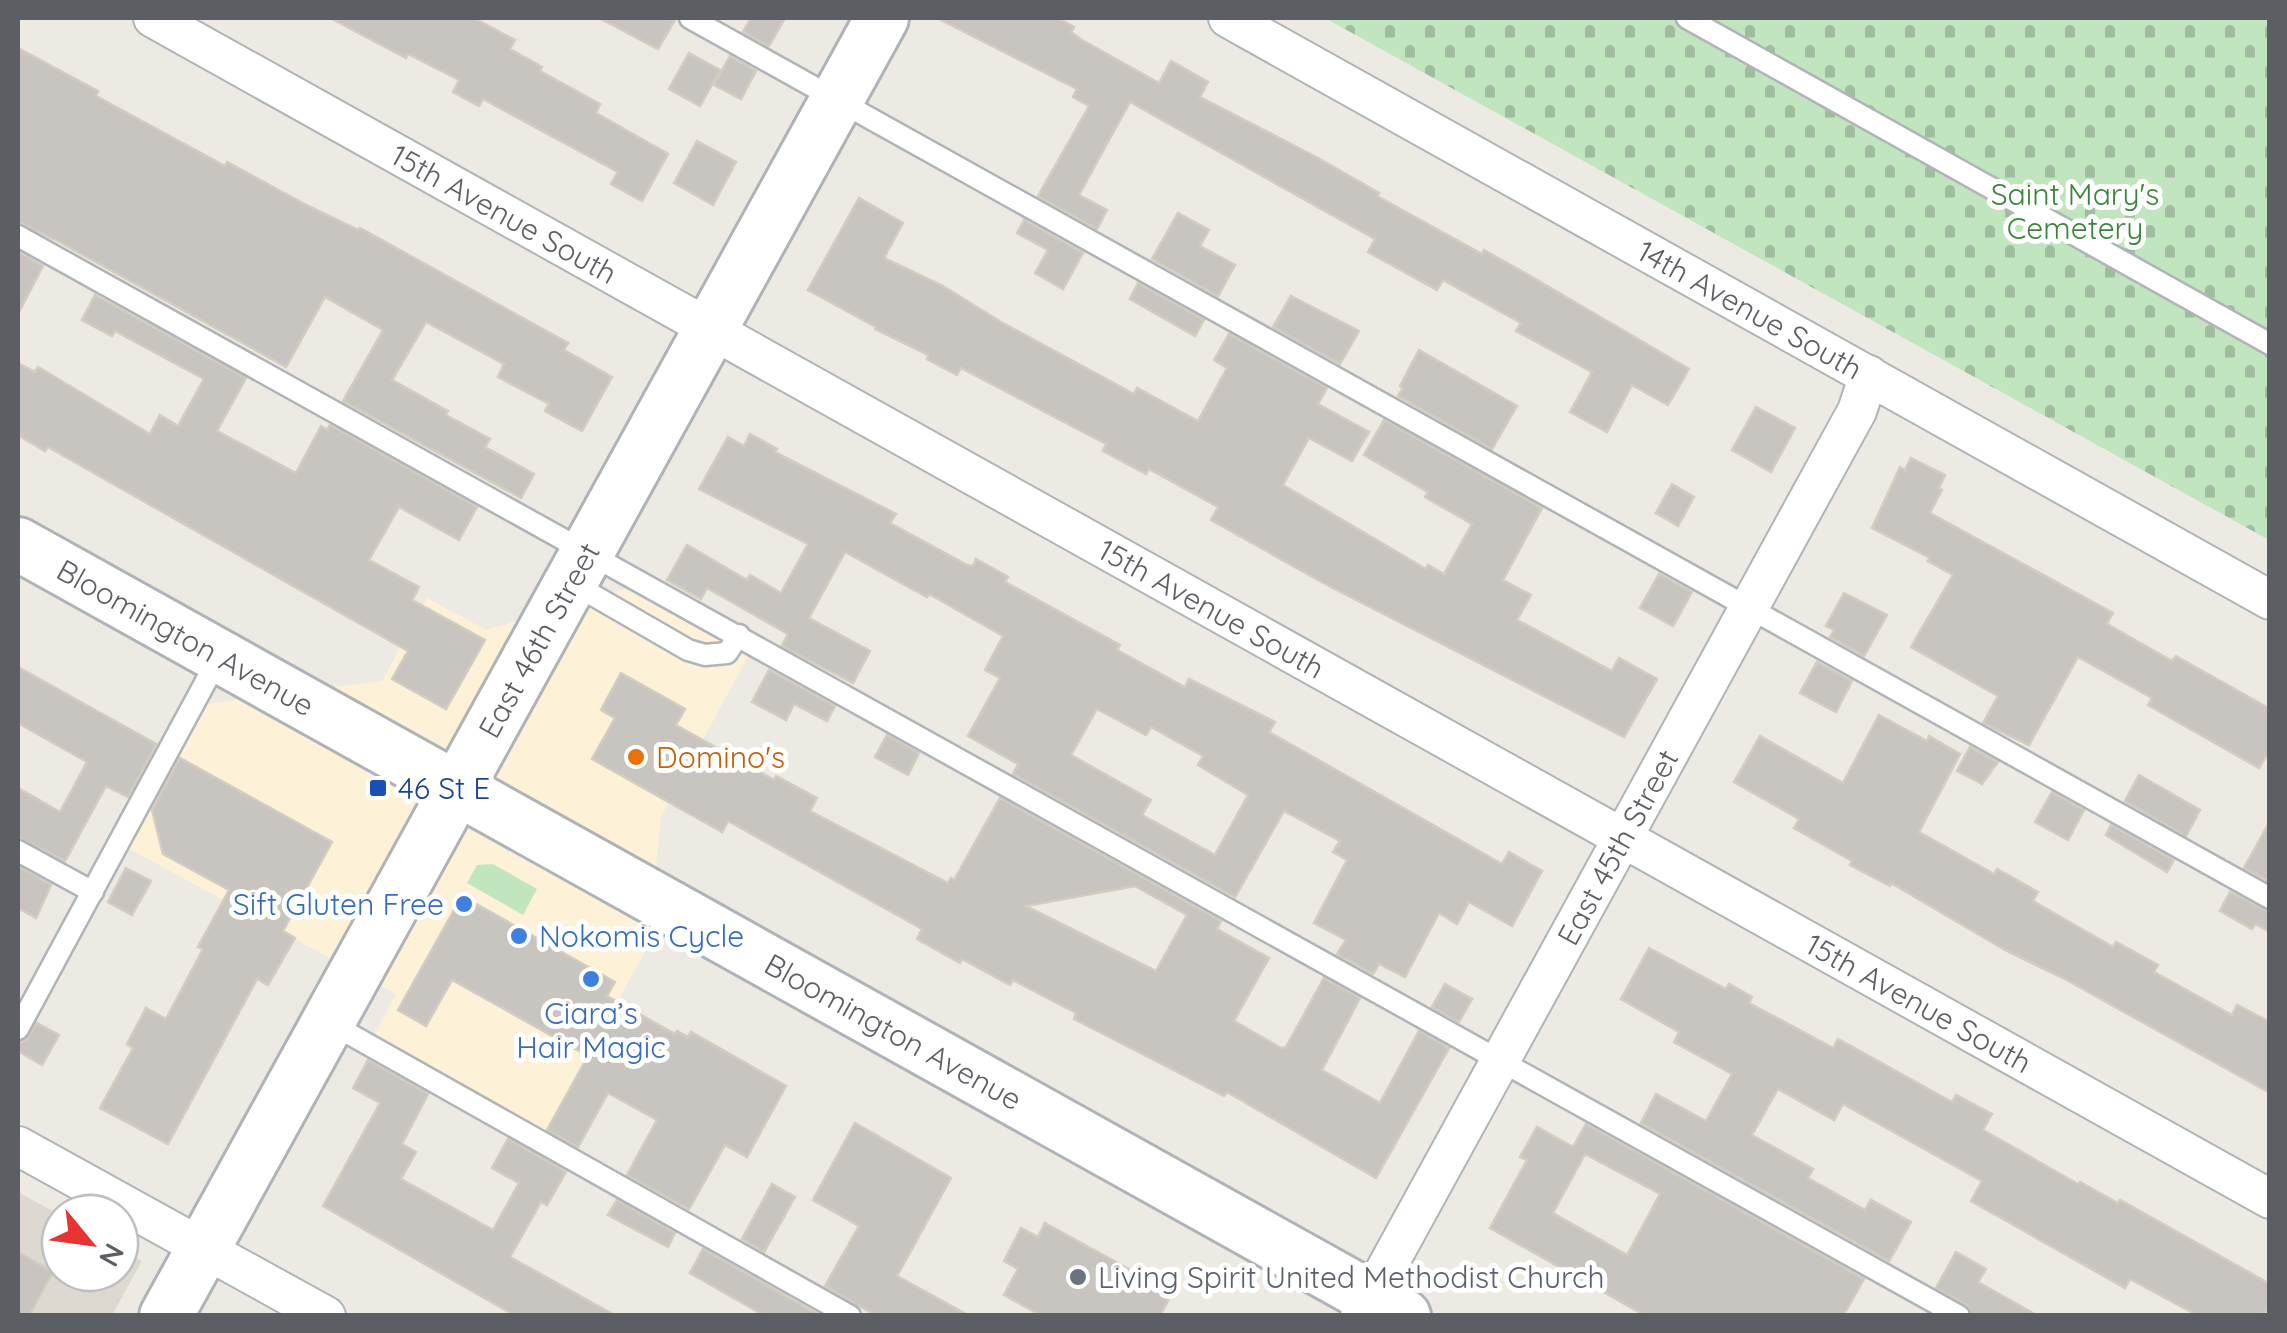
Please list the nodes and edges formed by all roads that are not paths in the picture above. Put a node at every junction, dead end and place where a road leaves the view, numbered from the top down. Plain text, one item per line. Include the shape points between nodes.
1 (152, 18) edge
2 (690, 18) edge
3 (882, 18) edge
4 (1228, 18) edge
5 (1687, 18) edge
6 (837, 100) junction
7 (18, 236) edge
8 (710, 329) junction
9 (2269, 343) edge
10 (1869, 374) junction
11 (18, 544) edge
12 (579, 566) junction
13 (2270, 600) edge
14 (1749, 608) junction
15 (739, 635) junction
16 (220, 655) junction
17 (458, 786) junction
18 (1622, 840) junction
19 (18, 851) edge
20 (93, 892) junction
21 (2270, 898) edge
22 (328, 1022) junction
23 (18, 1029) edge
24 (1499, 1062) junction
25 (18, 1146) edge
26 (2270, 1200) edge
27 (203, 1248) junction
28 (1378, 1309) edge
29 (166, 1316) edge
30 (326, 1316) edge
31 (850, 1316) edge
32 (1959, 1316) edge

1 - 8 street, 15th Avenue South
2 - 6 lane
3 - 6 street, East 46th Street
4 - 10 street, 14th Avenue South
5 - 9 lane
6 - 8 street, East 46th Street
6 - 14 lane
7 - 12 lane
8 - 12 street, East 46th Street
8 - 18 street, 15th Avenue South
10 - 13 street, 14th Avenue South
10 - 14 street, East 45th Street via 1857,411
11 - 16 street, Bloomington Avenue
12 - 15 lane
12 - 15 lane via 688,650 727,653
12 - 17 street, East 46th Street
14 - 18 street, East 45th Street
14 - 21 lane
15 - 24 lane
16 - 17 street, Bloomington Avenue
16 - 20 lane
17 - 22 street, East 46th Street
17 - 28 street, Bloomington Avenue
18 - 24 street, East 45th Street
18 - 26 street, 15th Avenue South
19 - 20 lane
20 - 23 lane
22 - 27 street, East 46th Street
22 - 31 lane
24 - 28 street, East 45th Street
24 - 32 lane
25 - 27 street
27 - 29 street, East 46th Street
27 - 30 street

